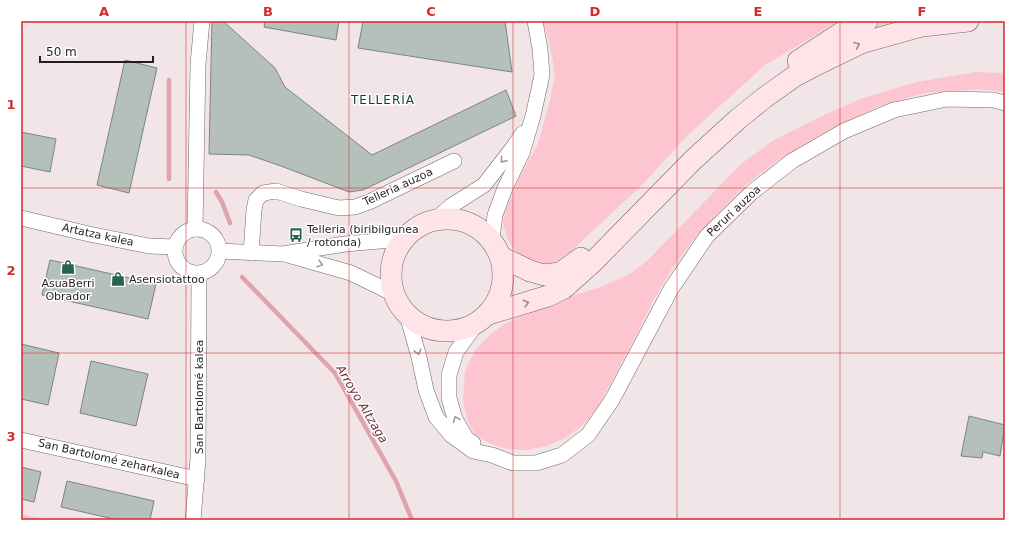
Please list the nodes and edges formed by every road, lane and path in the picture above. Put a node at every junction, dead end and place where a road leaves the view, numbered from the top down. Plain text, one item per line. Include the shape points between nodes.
1 (202, 21) edge
2 (534, 21) edge
3 (867, 21) edge
4 (968, 21) edge
5 (1005, 102) edge
6 (532, 116) junction
7 (454, 161) dead end
8 (21, 218) edge
9 (436, 219) junction
10 (195, 229) junction
11 (403, 239) junction
12 (175, 247) junction
13 (496, 248) junction
14 (220, 251) junction
15 (251, 253) junction
16 (283, 254) junction
17 (199, 274) junction
18 (394, 294) junction
19 (407, 315) junction
20 (483, 318) junction
21 (21, 440) edge
22 (492, 455) junction
23 (197, 479) junction
24 (193, 520) edge

1 - 10 street via 198,64
2 - 6 street via 542,75
3 - 13 street via 841,33 778,74 688,153 592,250 560,273 544,275 530,271
20 -> 4 street via 564,288 693,160 738,119 795,76 862,43 922,26
5 - 22 street, Peruri auzoa via 947,99 894,110 844,131 792,161 751,193 707,236 671,289 612,400 588,435 562,455 536,463 513,463
6 -> 9 street via 516,145 484,185
6 - 13 street via 522,154 494,215
7 - 15 street, Telleria auzoa via 355,207 339,208 276,191 263,193 256,200
8 - 12 street, Artatza kalea via 149,246
9 - 11 street via 424,223
9 - 13 street via 467,221 480,228
10 - 12 street via 182,234
10 - 14 street via 210,232 219,244
11 - 16 street via 345,244
11 - 18 street via 392,265 391,280
12 - 17 street via 178,263 191,273
13 - 20 street via 504,272 503,287 498,301
14 - 15 street
14 - 17 street via 216,264
15 - 16 street
16 -> 18 street via 351,273
17 - 23 street, San Bartolomé kalea
18 - 19 street
19 - 20 street via 422,326 440,331 460,330
19 -> 22 street via 426,390 436,416 451,434 473,450
22 -> 20 street via 466,438 455,419 449,398 449,375 456,352
21 - 23 street, San Bartolomé zeharkalea
23 - 24 street, San Bartolomé kalea

